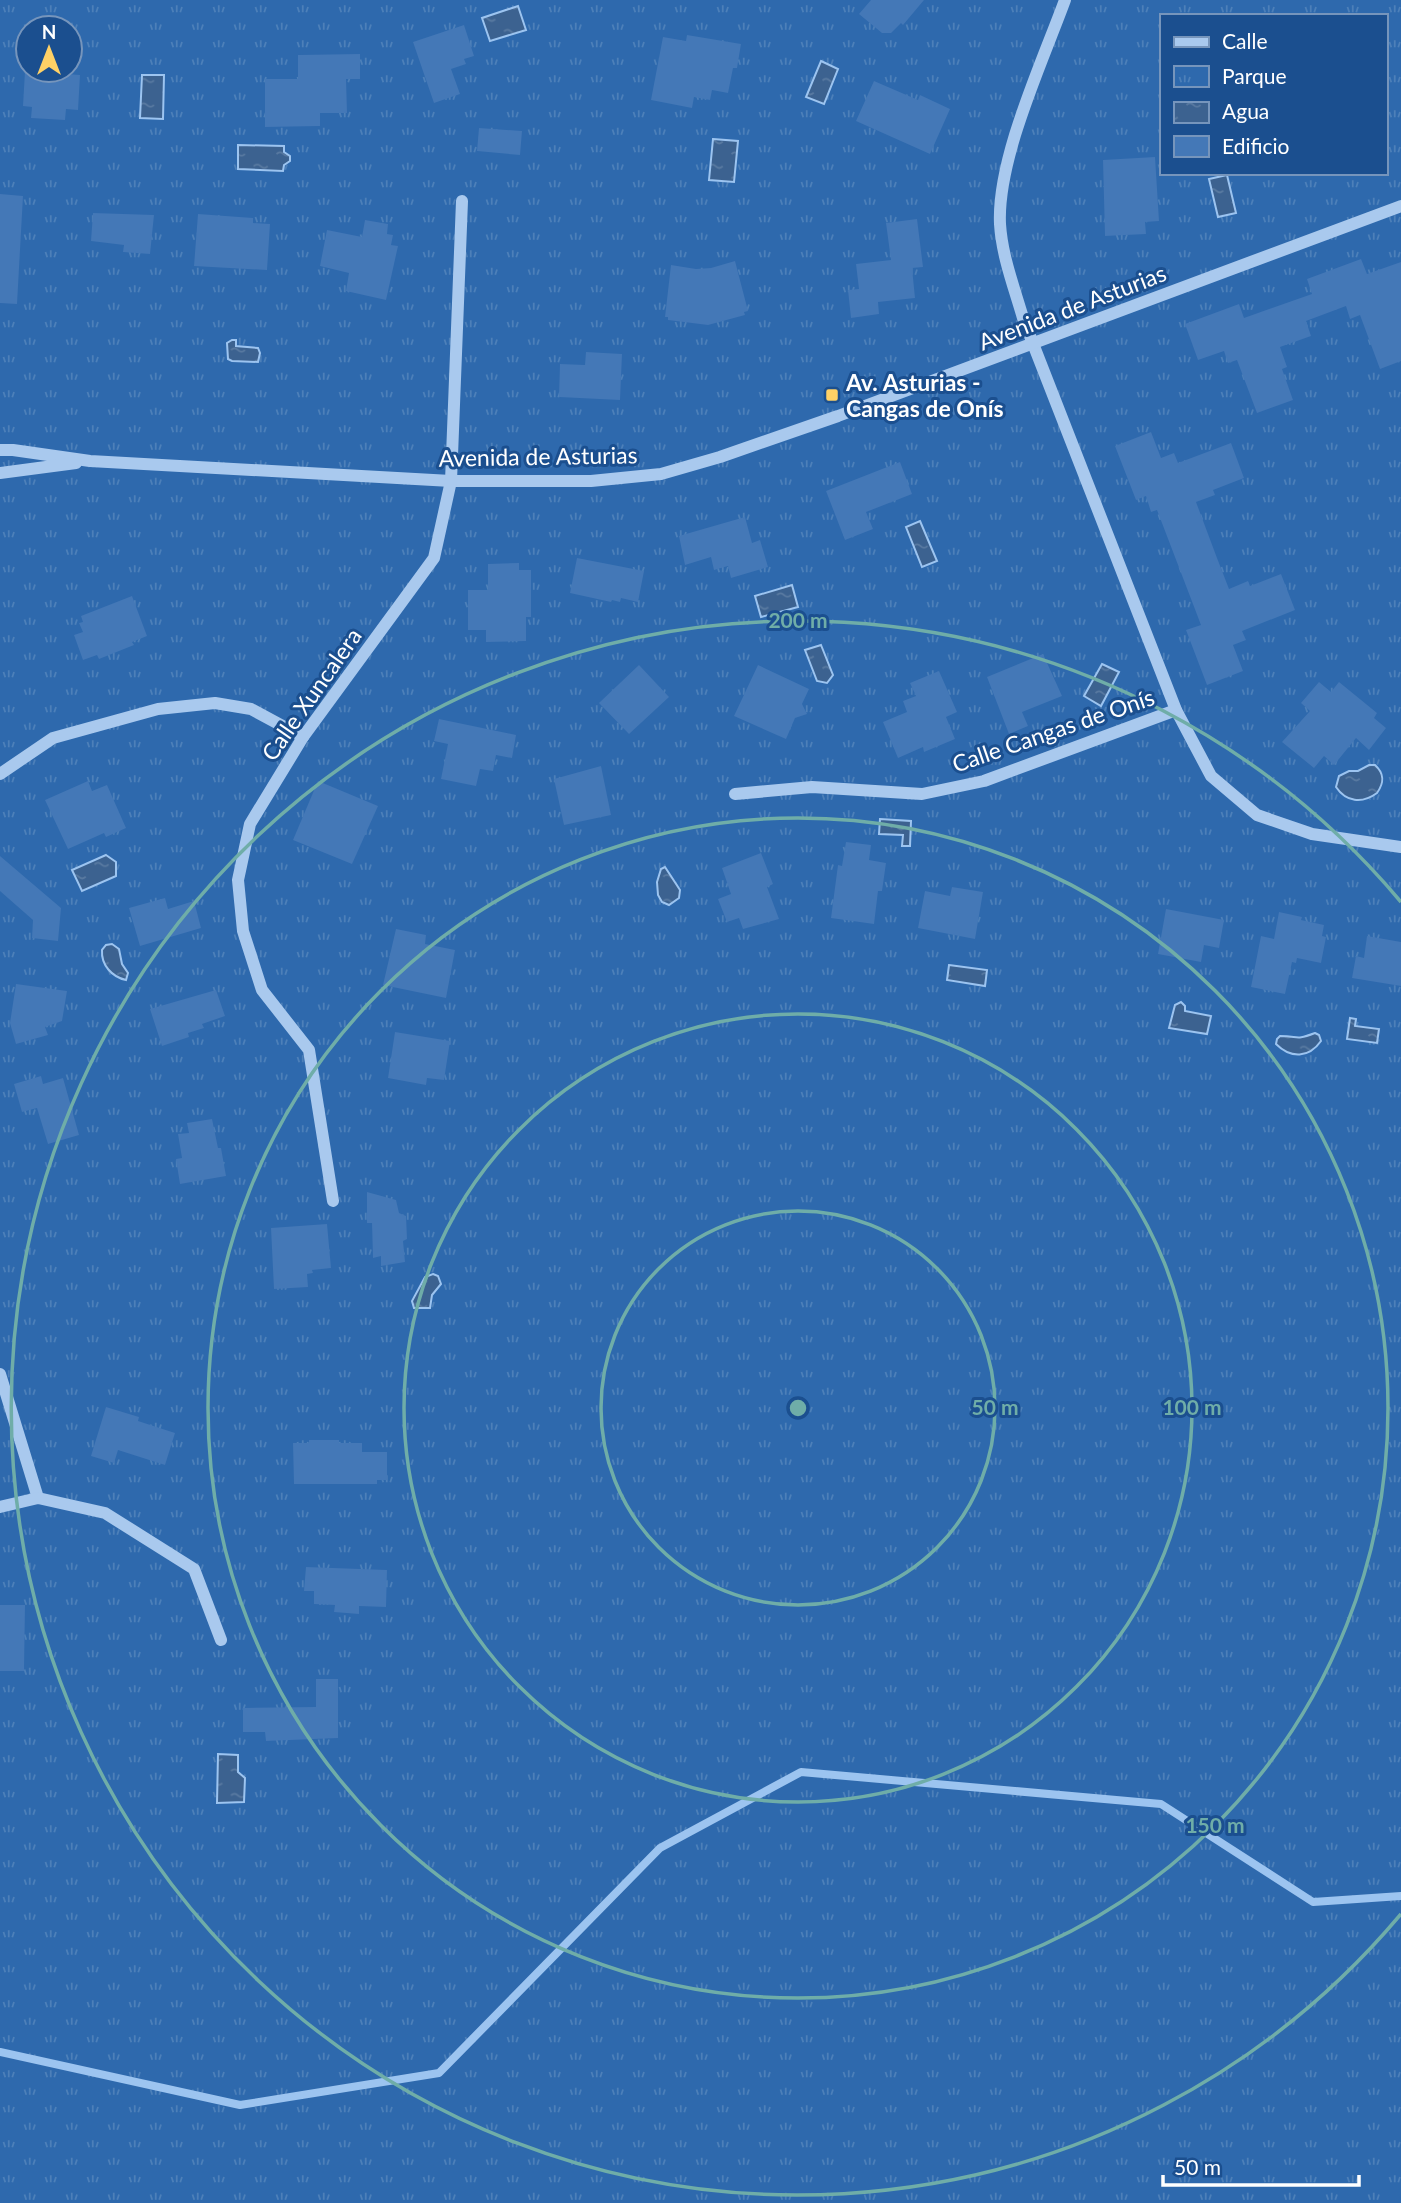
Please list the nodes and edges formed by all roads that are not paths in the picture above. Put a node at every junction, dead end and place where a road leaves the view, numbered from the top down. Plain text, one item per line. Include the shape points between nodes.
1 (1065, 0) edge
2 (462, 201) dead end
3 (1401, 206) edge
4 (1034, 344) junction
5 (0, 450) edge
6 (90, 461) junction
7 (0, 473) edge
8 (451, 481) junction
9 (1175, 710) junction
10 (303, 737) junction
11 (0, 774) edge
12 (736, 794) dead end
13 (1401, 847) edge
14 (333, 1201) dead end
15 (0, 1374) edge
16 (38, 1498) junction
17 (0, 1507) edge
18 (222, 1640) dead end

1 - 4 street, Calle Cangas de Onís via 1014,140 1002,188 1000,225 1007,262
2 - 8 street, Calle Xuncalera
3 - 4 street, Avenida de Asturias
4 - 8 street, Avenida de Asturias via 720,457 660,474 591,481
4 - 9 street, Calle Cangas de Onís
5 - 6 street, Avenida de Asturias
6 - 7 street, Avenida de Asturias
6 - 8 street, Avenida de Asturias
8 - 10 street, Calle Xuncalera via 434,558
9 - 12 street, Calle Cangas de Onís via 984,781 922,794 812,787
9 - 13 street, Calle Cangas de Onís via 1211,776 1257,815 1312,834
10 - 11 street via 251,709 215,704 158,709 53,738
10 - 14 street, Calle Xuncalera via 250,824 238,880 243,931 262,990 309,1049
15 - 16 street
16 - 17 street
16 - 18 street via 105,1513 194,1569

